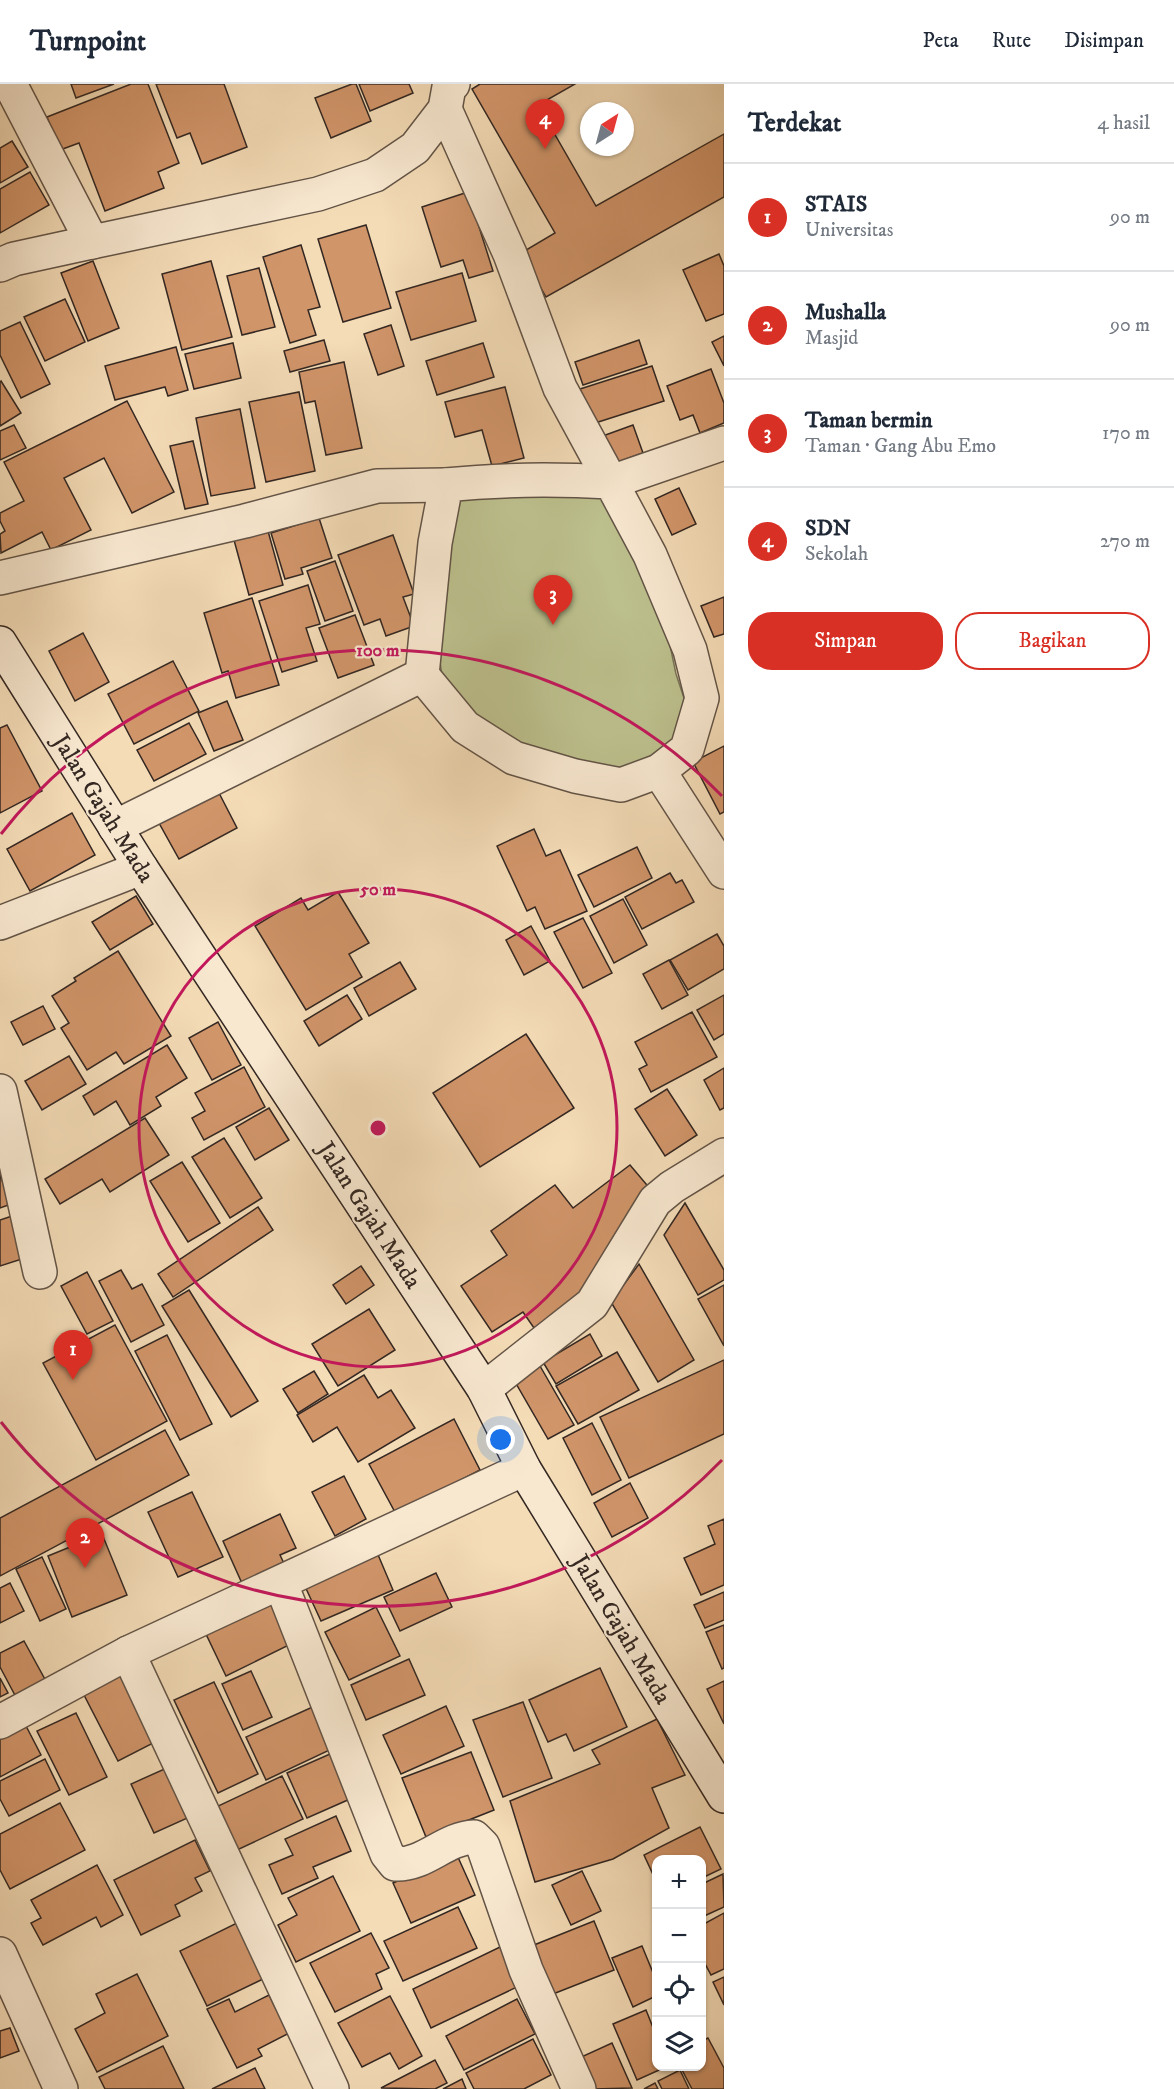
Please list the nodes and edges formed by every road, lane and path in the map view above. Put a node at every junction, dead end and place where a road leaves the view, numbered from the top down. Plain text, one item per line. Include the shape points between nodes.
1 (10, 84) edge
2 (449, 91) edge
3 (92, 242) junction
4 (0, 265) edge
5 (724, 443) edge
6 (611, 482) junction
7 (446, 485) junction
8 (0, 578) edge
9 (0, 643) edge
10 (422, 675) junction
11 (713, 693) edge
12 (659, 771) junction
13 (115, 827) junction
14 (141, 868) junction
15 (724, 872) edge
16 (0, 923) edge
17 (0, 1091) edge
18 (724, 1155) edge
19 (40, 1272) dead end
20 (484, 1389) junction
21 (524, 1469) junction
22 (281, 1584) junction
23 (128, 1653) junction
24 (0, 1722) edge
25 (724, 1796) edge
26 (4, 1973) edge
27 (61, 2089) edge
28 (332, 2089) edge
29 (579, 2089) edge

1 - 3 street
2 - 3 street via 415,148 375,175 318,194
2 - 6 street via 560,388
3 - 4 street
5 - 6 street
6 - 7 street via 550,479
6 - 11 street via 650,555
7 - 8 street via 377,486
7 - 10 street via 435,543
9 - 13 street, Jalan Gajah Mada
10 - 12 street via 465,727 514,758 575,776 621,784
10 - 13 street
11 - 12 street via 687,749
12 - 15 street
13 - 14 street, Jalan Gajah Mada
14 - 16 street
14 - 20 street, Jalan Gajah Mada
17 - 19 street
18 - 20 street via 655,1201 592,1304
20 - 21 street, Jalan Gajah Mada
21 - 22 street
21 - 25 street, Jalan Gajah Mada
22 - 23 street
22 - 29 street via 387,1854 395,1864 407,1865 462,1837 474,1837 483,1846 526,1970
23 - 24 street
23 - 28 street
26 - 27 street

